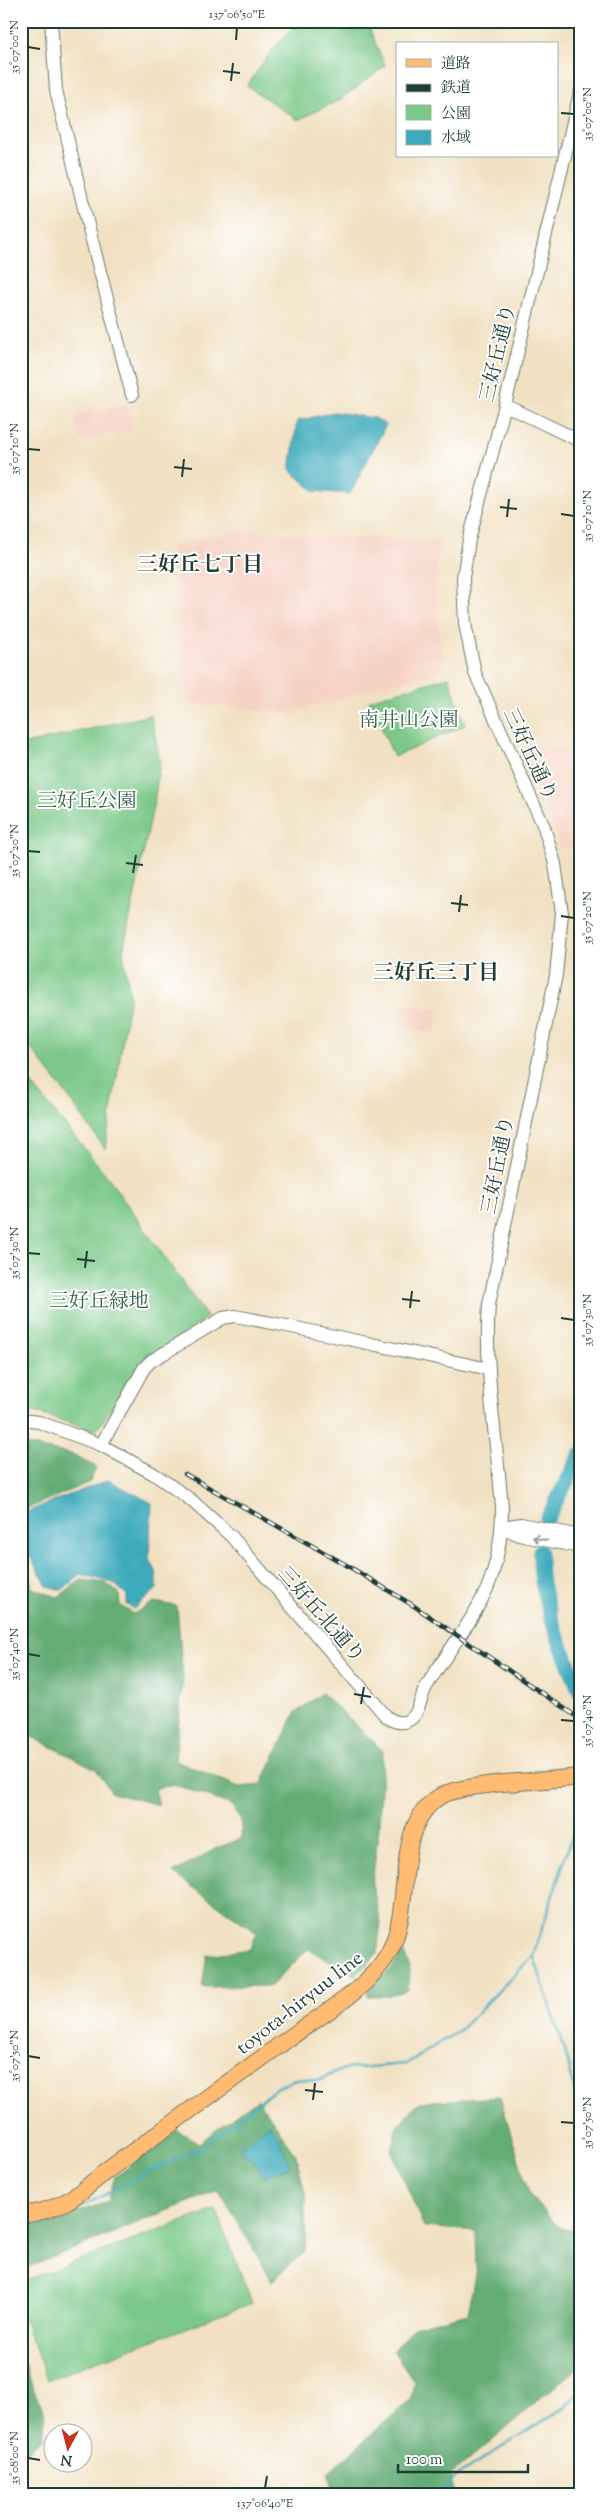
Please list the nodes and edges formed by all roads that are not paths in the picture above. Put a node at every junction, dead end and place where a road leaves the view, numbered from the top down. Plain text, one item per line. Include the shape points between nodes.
1 (51, 21) edge
2 (580, 93) edge
3 (132, 395) dead end
4 (505, 405) junction
5 (580, 441) edge
6 (489, 1369) junction
7 (21, 1420) edge
8 (101, 1445) junction
9 (502, 1527) junction
10 (580, 1536) edge
11 (580, 1547) edge
12 (576, 1778) edge
13 (21, 2215) edge

1 - 3 street via 56,90
2 - 4 street, 三好丘通り
4 - 5 street
4 - 6 street, 三好丘通り via 466,556 463,578 465,624 479,685 550,844 560,892 561,931 556,975 489,1304
6 - 8 street via 288,1326 235,1316 223,1318 144,1368
6 - 9 street, 三好丘通り
7 - 8 street, 三好丘北通り via 38,1422
8 - 9 street, 三好丘北通り via 168,1483 212,1518 385,1715 399,1723 412,1718 425,1689 484,1595 493,1573
9 - 10 street via 520,1524
11 -> 9 street via 519,1535
12 - 13 main road, toyota-hiryuu line via 459,1789 439,1797 415,1824 400,1926 388,1955 373,1973 334,2006 73,2198 42,2213

